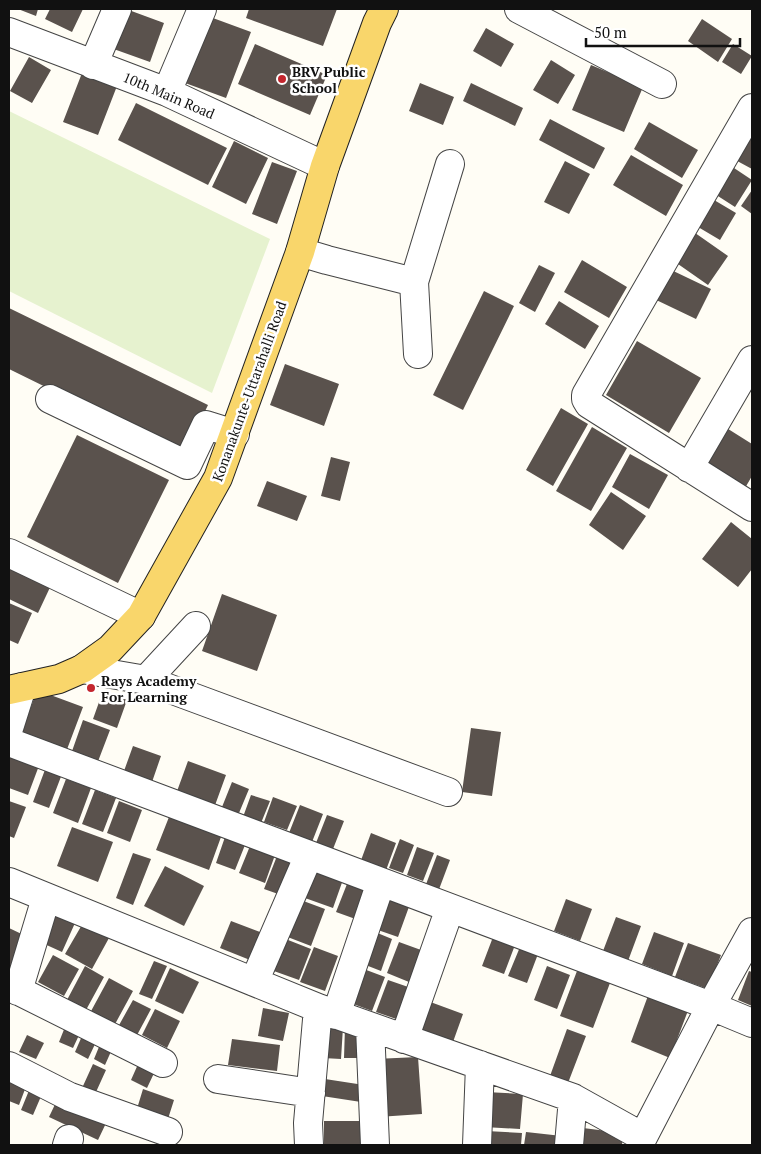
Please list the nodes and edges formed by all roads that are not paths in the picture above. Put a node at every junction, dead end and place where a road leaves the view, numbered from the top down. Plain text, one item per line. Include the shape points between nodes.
1 (117, 9) edge
2 (202, 9) edge
3 (384, 9) edge
4 (520, 9) edge
5 (9, 32) edge
6 (93, 64) junction
7 (662, 84) dead end
8 (167, 92) junction
9 (752, 108) edge
10 (450, 164) dead end
11 (325, 166) junction
12 (300, 252) junction
13 (414, 282) junction
14 (418, 354) dead end
15 (752, 360) edge
16 (50, 399) dead end
17 (235, 434) junction
18 (690, 468) junction
19 (752, 507) edge
20 (9, 554) edge
21 (141, 616) junction
22 (196, 626) dead end
23 (82, 670) junction
24 (146, 680) junction
25 (15, 688) edge
26 (9, 728) edge
27 (9, 742) edge
28 (448, 792) dead end
29 (308, 855) junction
30 (9, 882) edge
31 (381, 882) junction
32 (46, 898) junction
33 (450, 908) junction
34 (752, 932) edge
35 (254, 982) junction
36 (14, 988) edge
37 (711, 1006) junction
38 (327, 1011) junction
39 (752, 1022) edge
40 (370, 1026) junction
41 (404, 1039) junction
42 (163, 1063) dead end
43 (480, 1065) junction
44 (9, 1066) edge
45 (218, 1079) dead end
46 (311, 1093) junction
47 (573, 1098) junction
48 (168, 1132) dead end
49 (650, 1141) edge
50 (309, 1145) edge
51 (375, 1145) edge
52 (477, 1145) edge
53 (569, 1145) edge

1 - 6 street
2 - 8 street
3 - 11 main road, Konanakunte-Uttarahalli Road
4 - 7 street
5 - 6 street, 10th Main Road
6 - 8 street, 10th Main Road
8 - 11 street, 10th Main Road
9 - 18 street via 586,395 589,404
10 - 13 street
11 - 12 main road, Konanakunte-Uttarahalli Road
12 - 13 street
12 - 17 main road, Konanakunte-Uttarahalli Road
13 - 14 street
15 - 18 street
16 - 17 street via 187,465 206,425
17 - 21 main road, Konanakunte-Uttarahalli Road via 218,478
18 - 19 street
20 - 21 street
21 - 23 main road, Konanakunte-Uttarahalli Road via 106,653
22 - 24 street
23 - 24 street
23 - 25 main road, Konanakunte-Uttarahalli Road via 59,679
24 - 28 street
25 - 26 street
27 - 29 street
29 - 31 street
29 - 35 street
30 - 32 street
31 - 33 street
31 - 38 street
32 - 35 street
32 - 36 street
33 - 37 street
33 - 41 street
34 - 37 street
35 - 38 street
36 - 42 street
37 - 39 street
37 - 49 street
38 - 40 street
38 - 46 street
40 - 41 street
40 - 51 street
41 - 43 street
43 - 47 street
43 - 52 street
44 - 48 street via 70,1097
45 - 46 street
46 - 50 street
47 - 49 street
47 - 53 street

